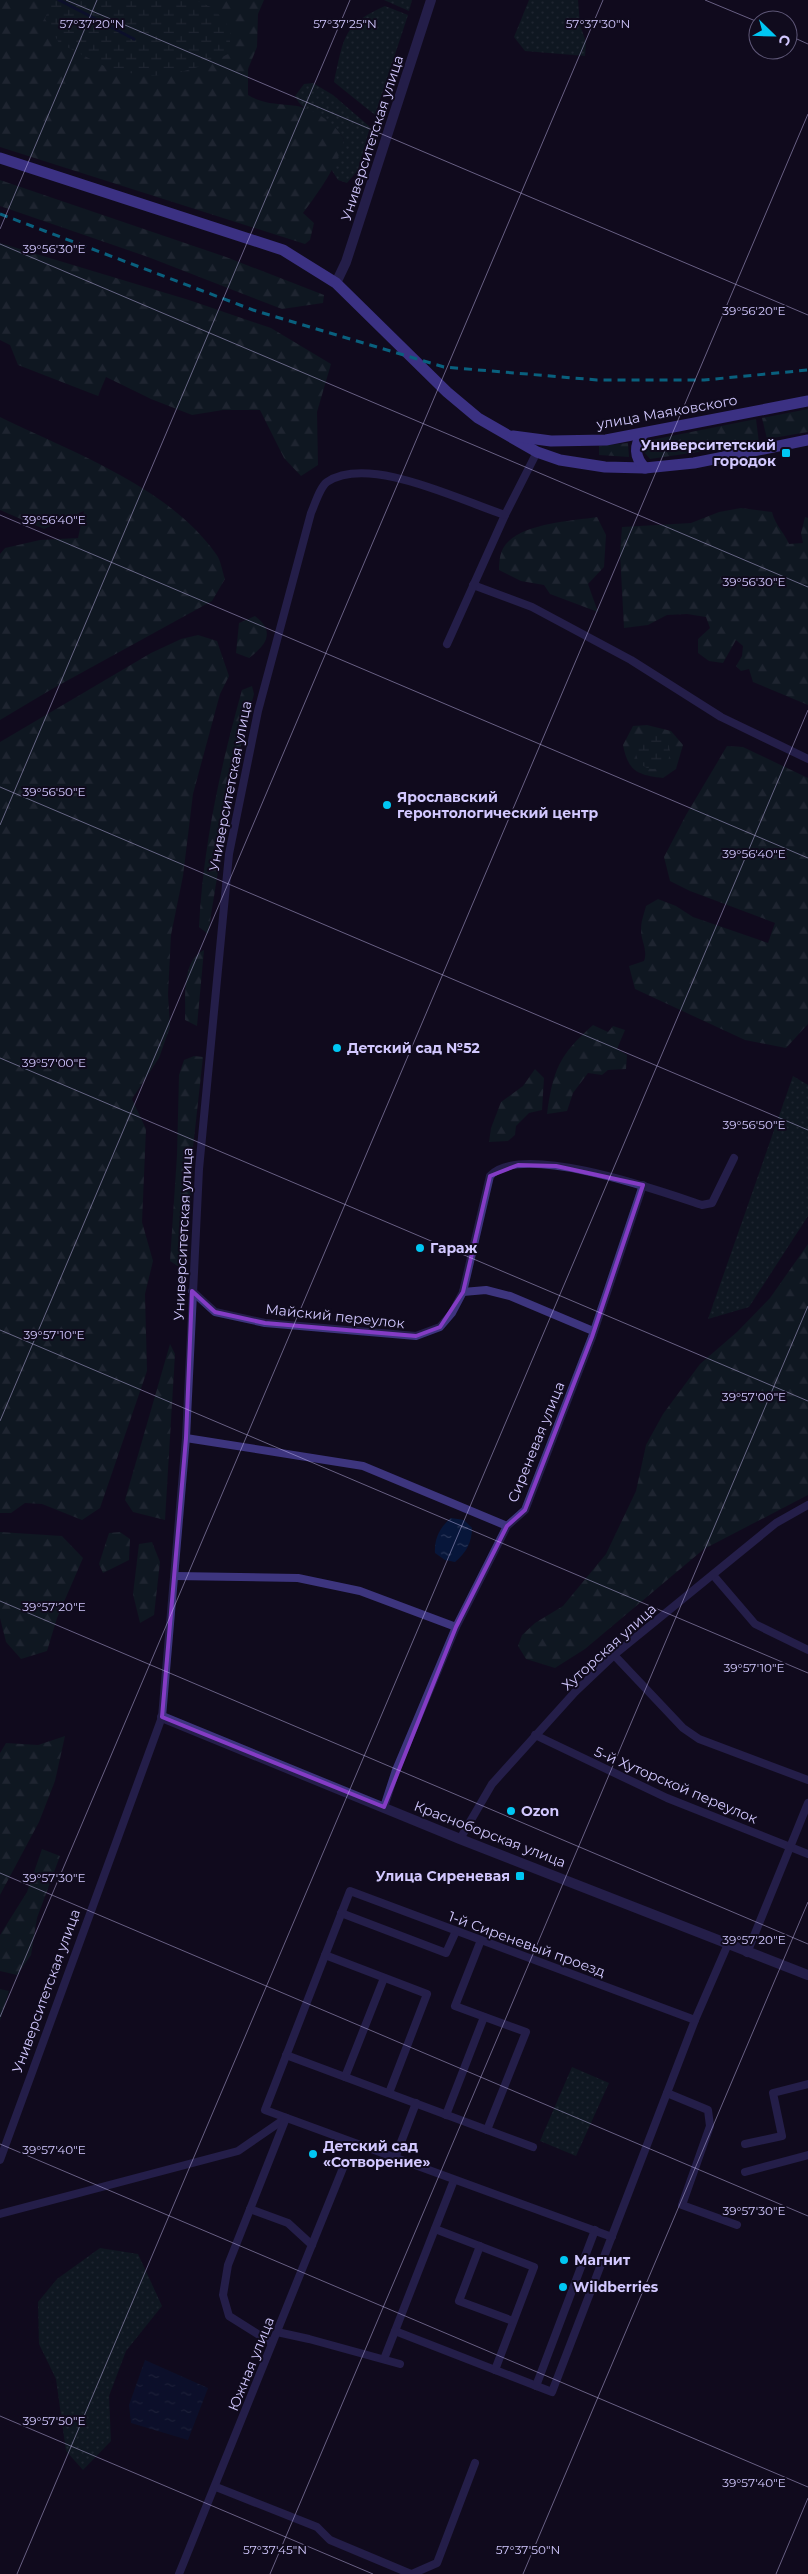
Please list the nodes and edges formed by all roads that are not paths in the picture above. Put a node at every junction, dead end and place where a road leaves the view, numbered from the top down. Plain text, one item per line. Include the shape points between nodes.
1 (431, 0) edge
2 (0, 158) edge
3 (336, 283) junction
4 (808, 401) edge
5 (643, 434) junction
6 (508, 435) junction
7 (808, 440) edge
8 (537, 452) junction
9 (645, 468) junction
10 (505, 515) junction
11 (474, 585) junction
12 (447, 644) dead end
13 (808, 759) edge
14 (734, 1158) dead end
15 (642, 1185) junction
16 (192, 1291) junction
17 (463, 1292) junction
18 (593, 1331) junction
19 (186, 1438) junction
20 (808, 1505) edge
21 (507, 1526) junction
22 (713, 1575) junction
23 (175, 1576) junction
24 (456, 1627) junction
25 (808, 1650) edge
26 (614, 1655) junction
27 (162, 1716) junction
28 (535, 1735) junction
29 (808, 1780) edge
30 (808, 1803) edge
31 (384, 1807) junction
32 (460, 1839) junction
33 (790, 1847) junction
34 (808, 1854) edge
35 (341, 1913) junction
36 (456, 1931) junction
37 (481, 1940) junction
38 (728, 1944) junction
39 (747, 1953) junction
40 (325, 1955) junction
41 (808, 1975) edge
42 (384, 1978) junction
43 (484, 2017) junction
44 (695, 2020) junction
45 (286, 2055) junction
46 (346, 2077) junction
47 (808, 2084) edge
48 (388, 2093) junction
49 (668, 2093) junction
50 (416, 2103) junction
51 (446, 2115) junction
52 (286, 2118) junction
53 (487, 2130) junction
54 (745, 2144) dead end
55 (533, 2148) dead end
56 (808, 2155) edge
57 (395, 2158) junction
58 (0, 2160) edge
59 (344, 2163) dead end
60 (745, 2172) dead end
61 (454, 2180) junction
62 (250, 2209) junction
63 (0, 2214) edge
64 (737, 2225) dead end
65 (434, 2229) junction
66 (595, 2230) junction
67 (612, 2237) junction
68 (312, 2244) junction
69 (480, 2246) junction
70 (513, 2321) junction
71 (395, 2331) junction
72 (276, 2332) junction
73 (272, 2343) junction
74 (384, 2359) junction
75 (400, 2364) dead end
76 (495, 2370) junction
77 (536, 2386) junction
78 (475, 2463) dead end
79 (216, 2486) junction
80 (179, 2574) edge
81 (412, 2574) edge

1 - 3 street, Университетская улица via 346,262
2 - 3 main road via 283,250
3 - 6 main road via 447,392 478,418
4 - 5 main road, улица Маяковского
5 - 6 main road, улица Маяковского via 578,442
5 - 9 main road via 636,448 638,461
6 - 8 main road
7 - 9 main road via 694,463
8 - 9 main road via 560,460 605,467
8 - 10 street
10 - 11 street
10 - 16 street, Университетская улица via 420,484 381,475 346,473 325,483 311,512 258,711 229,854 199,1169
11 - 12 street
11 - 13 street via 532,607 631,660 722,717
14 - 15 street via 712,1203 702,1205
15 - 17 street, Майский переулок via 556,1166 518,1165 494,1172 490,1176
15 - 18 street, Сиреневая улица
16 - 17 street, Майский переулок via 215,1312 265,1322 416,1336 440,1327
16 - 19 street, Университетская улица
17 - 18 street via 486,1290 510,1296
18 - 21 street, Сиреневая улица via 524,1510
19 - 21 street via 363,1466
19 - 23 street, Университетская улица
20 - 22 street, Хуторская улица via 776,1523
21 - 24 street, Сиреневая улица
22 - 25 street via 755,1624
22 - 26 street, Хуторская улица
23 - 24 street via 298,1578 360,1591
23 - 27 street, Университетская улица
24 - 31 street, Сиреневая улица via 396,1770
26 - 28 street, Хуторская улица
26 - 29 street via 683,1728 700,1739
27 - 31 street, Красноборская улица
27 - 58 street, Университетская улица
28 - 32 street, Хуторская улица via 492,1784
28 - 33 street, 5-й Хуторской переулок via 667,1798
30 - 33 street
31 - 32 street, Красноборская улица
32 - 38 street, Красноборская улица
33 - 34 street, 5-й Хуторской переулок
33 - 39 street
35 - 36 street via 446,1953
35 - 36 street, 1-й Сиреневый проезд via 350,1891
35 - 40 street
36 - 37 street, 1-й Сиреневый проезд
37 - 43 street via 455,2006
37 - 44 street, 1-й Сиреневый проезд
38 - 39 street, Красноборская улица
38 - 44 street
39 - 41 street, Красноборская улица
40 - 42 street
40 - 45 street
42 - 46 street
42 - 48 street via 427,1994
43 - 51 street
43 - 53 street via 526,2032
44 - 49 street
45 - 46 street
45 - 52 street via 265,2110
46 - 48 street
47 - 54 street via 774,2093 782,2136
48 - 50 street
49 - 64 street via 708,2110 710,2126 682,2205
49 - 67 street
50 - 51 street
50 - 57 street
51 - 53 street
52 - 57 street
52 - 62 street
52 - 63 street via 238,2152
53 - 55 street
56 - 60 street
57 - 61 street
59 - 68 street, Южная улица
61 - 65 street
61 - 66 street
62 - 68 street via 288,2223
62 - 73 street via 228,2266 223,2295 229,2316
65 - 69 street
65 - 71 street
66 - 67 street
66 - 77 street
67 - 77 street via 552,2392
68 - 72 street, Южная улица
69 - 70 street via 534,2267
69 - 70 street via 459,2301
70 - 76 street
71 - 74 street
71 - 76 street
72 - 73 street, Южная улица
72 - 74 street
73 - 79 street, Южная улица
74 - 75 street
76 - 77 street
78 - 81 street via 438,2563
79 - 80 street, Южная улица
79 - 81 street via 317,2527 330,2540

